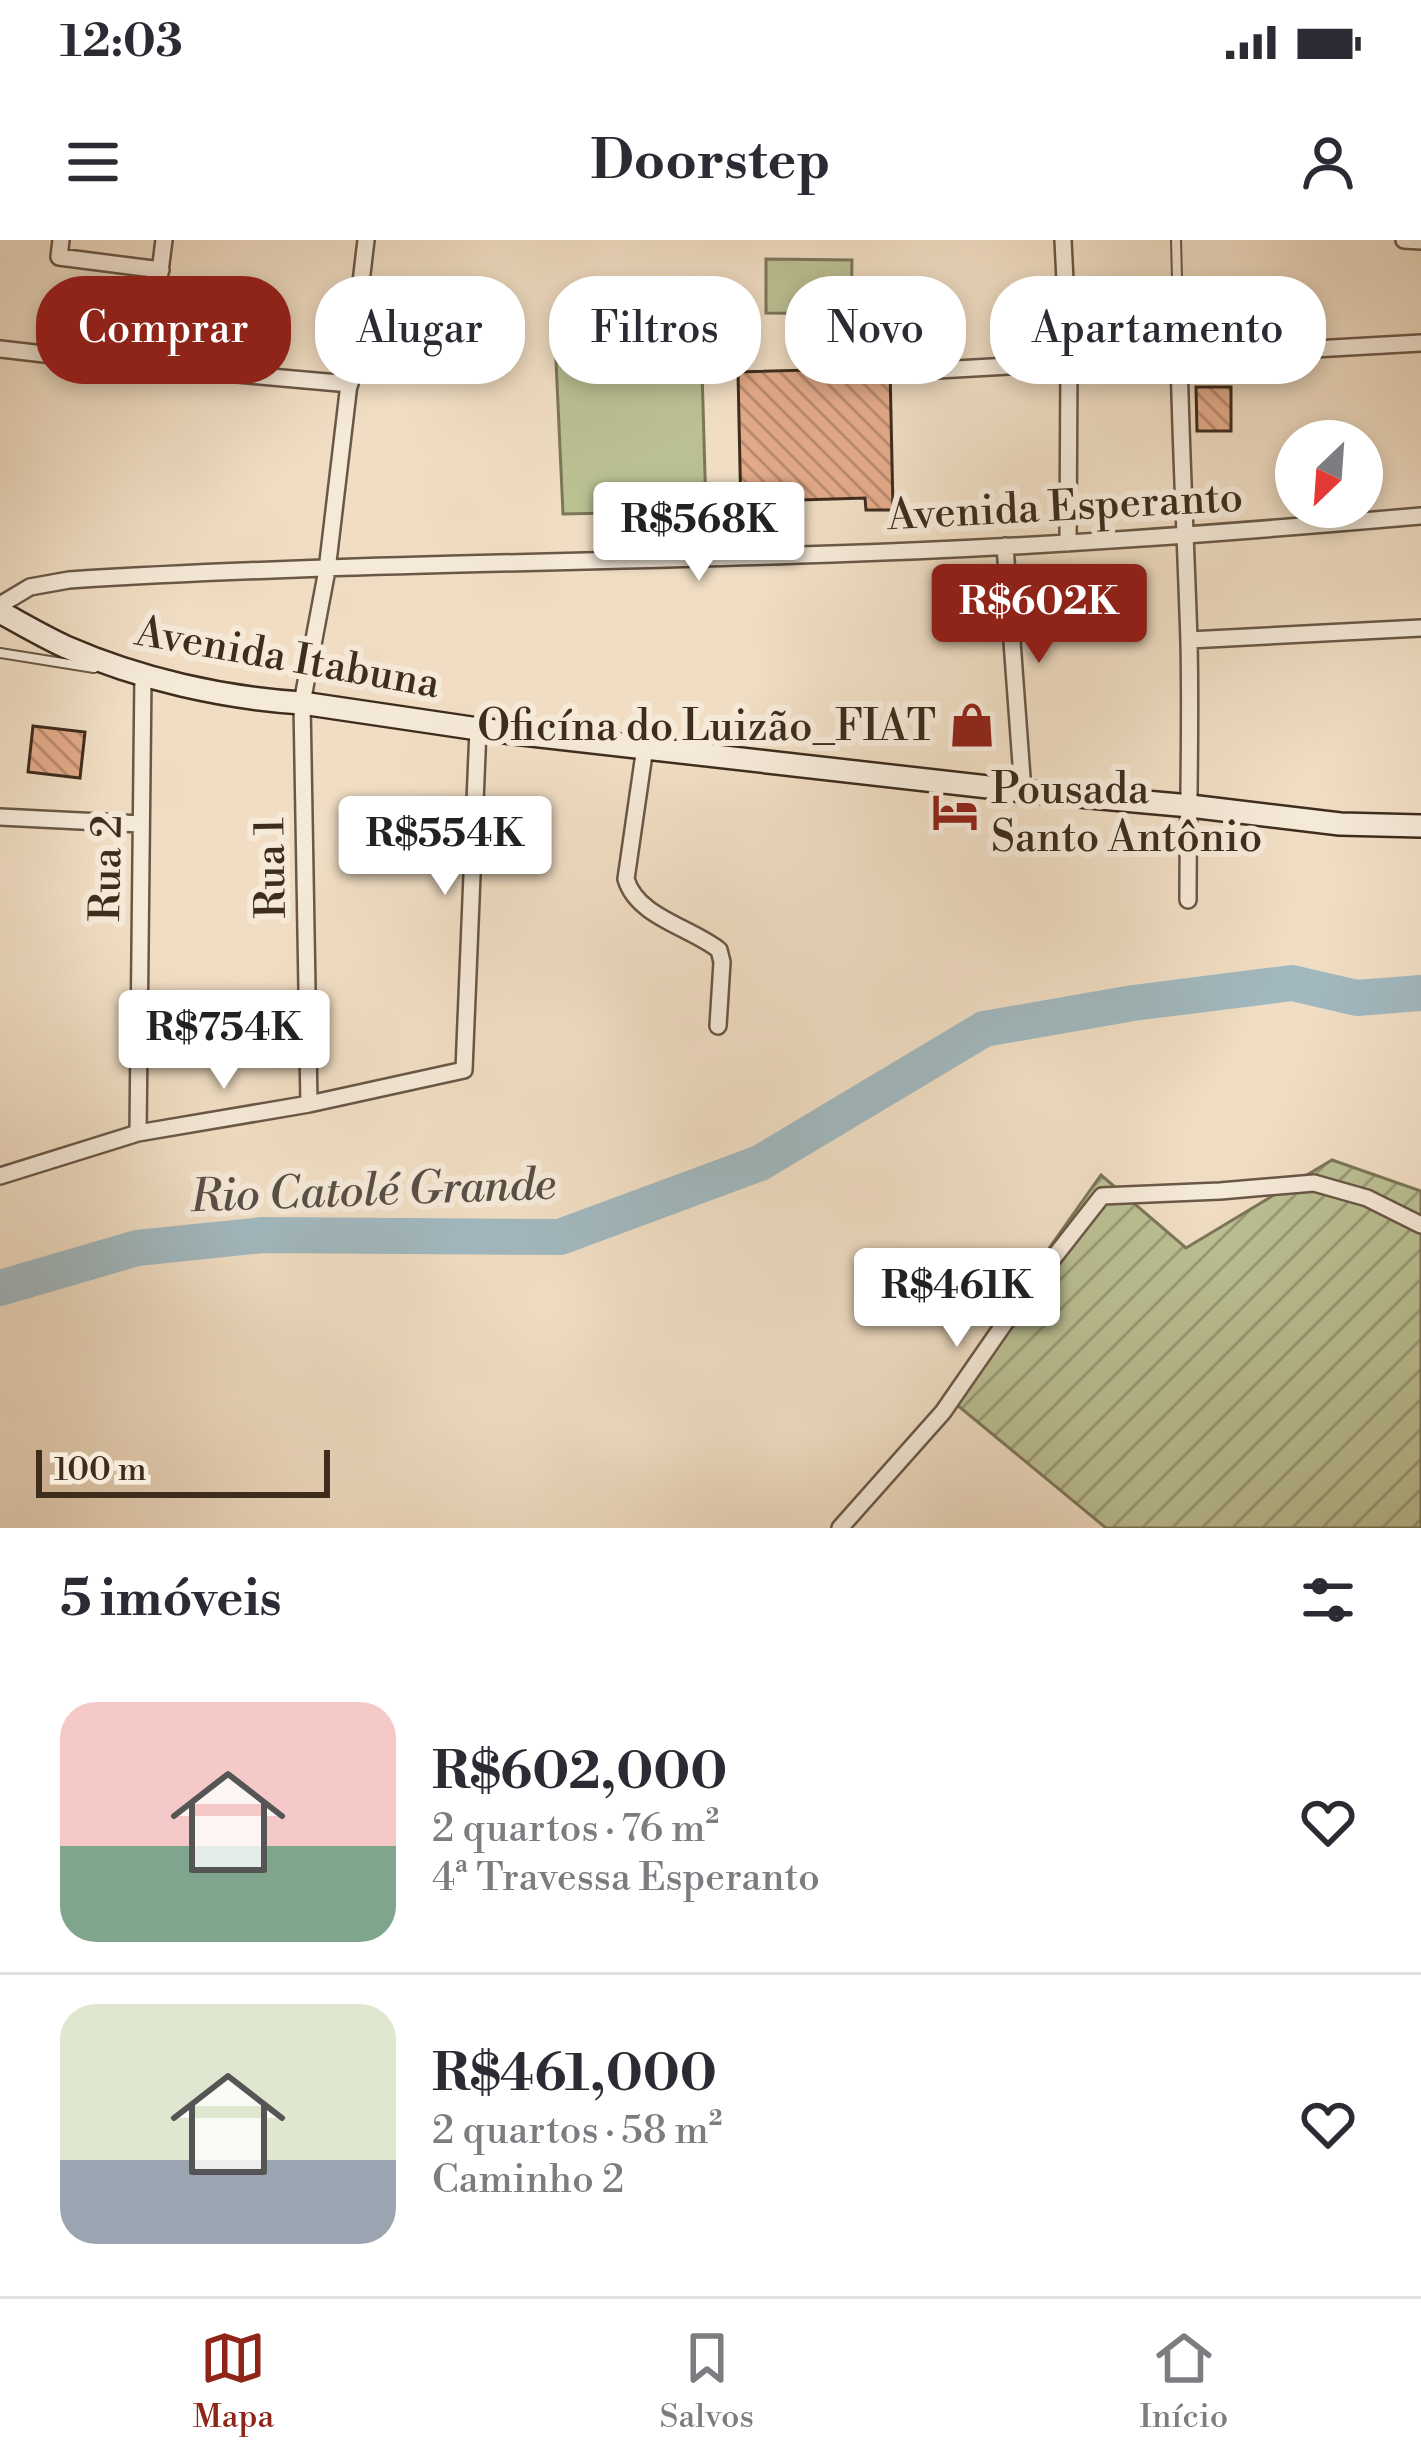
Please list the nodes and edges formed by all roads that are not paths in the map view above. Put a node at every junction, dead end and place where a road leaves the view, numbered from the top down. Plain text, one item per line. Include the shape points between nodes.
1 (61, 240) edge
2 (164, 240) edge
3 (367, 240) edge
4 (1063, 240) edge
5 (1176, 240) edge
6 (1404, 240) edge
7 (1421, 241) edge
8 (161, 270) junction
9 (160, 276) edge
10 (363, 276) edge
11 (1065, 276) edge
12 (1177, 276) edge
13 (1421, 343) edge
14 (1326, 348) edge
15 (0, 349) edge
16 (36, 353) edge
17 (350, 384) edge
18 (1069, 384) edge
19 (1180, 384) edge
20 (1421, 516) edge
21 (1183, 537) junction
22 (1068, 543) junction
23 (1005, 546) junction
24 (327, 570) junction
25 (0, 609) edge
26 (1421, 628) edge
27 (1189, 640) junction
28 (0, 653) edge
29 (143, 675) junction
30 (302, 703) junction
31 (478, 729) junction
32 (645, 747) junction
33 (1023, 791) junction
34 (1190, 806) junction
35 (0, 817) edge
36 (141, 824) junction
37 (1421, 826) edge
38 (1187, 900) dead end
39 (718, 1026) dead end
40 (309, 1104) junction
41 (138, 1133) junction
42 (0, 1176) edge
43 (1421, 1226) edge
44 (840, 1528) edge

1 - 8 street via 59,257
2 - 8 street
3 - 10 street, Rua 1
4 - 11 street
5 - 12 lane
6 - 7 street
8 - 9 street
13 - 14 street
15 - 16 street
17 - 24 street, Rua 1
18 - 22 street
19 - 21 street
20 - 21 street, Avenida Esperanto
21 - 22 street, Avenida Esperanto
21 - 27 street
22 - 23 street, Avenida Esperanto
23 - 24 street, Avenida Esperanto
23 - 33 street
24 - 25 street, Avenida Esperanto via 69,580 30,587
24 - 30 street, Rua 1
25 - 29 main road, Avenida Itabuna via 65,647
26 - 27 street
27 - 34 street
28 - 29 lane
29 - 30 main road, Avenida Itabuna
29 - 36 street, Rua 2
30 - 31 main road, Avenida Itabuna
30 - 40 street, Rua 1
31 - 32 main road, Avenida Itabuna
31 - 40 street via 464,1070
32 - 33 main road, Avenida Itabuna
32 - 39 street via 626,879 641,904 718,950
33 - 34 main road, Avenida Itabuna
34 - 37 main road, Avenida Itabuna
34 - 38 street
35 - 36 street
36 - 41 street, Rua 2
40 - 41 street
41 - 42 street
43 - 44 street via 1314,1183 1102,1196 943,1412

